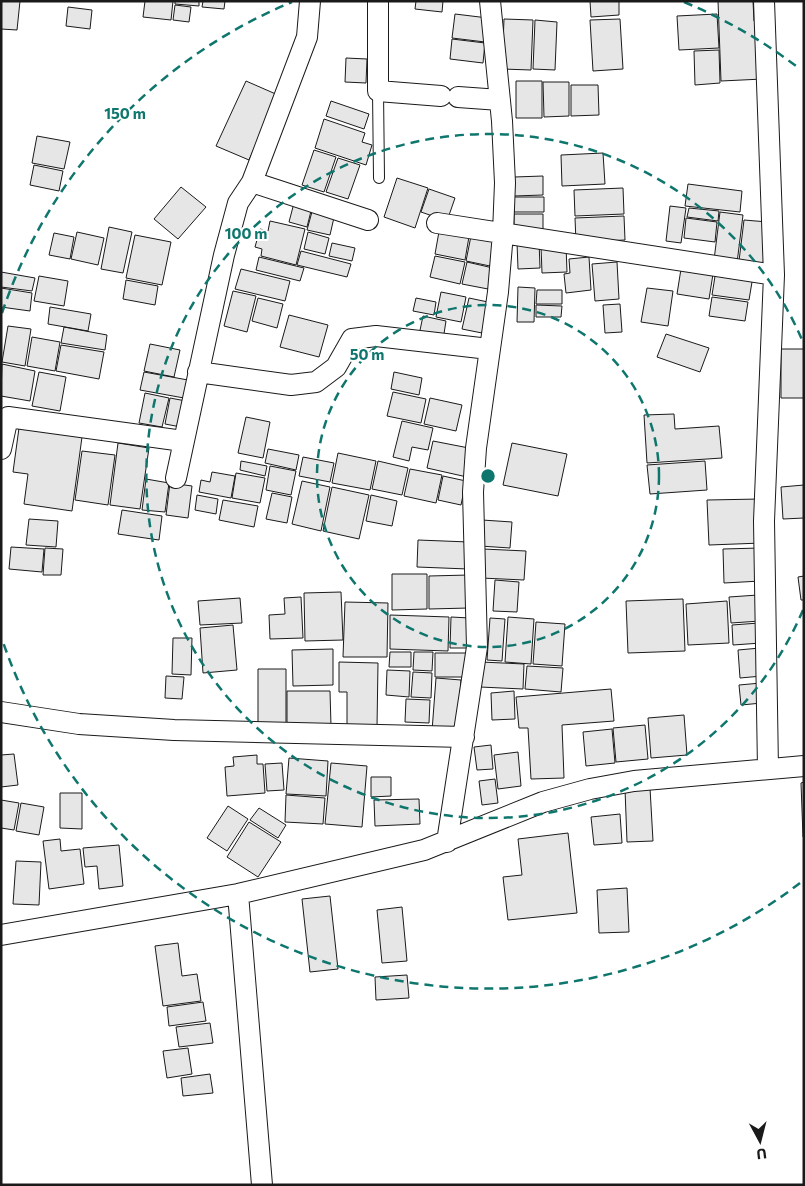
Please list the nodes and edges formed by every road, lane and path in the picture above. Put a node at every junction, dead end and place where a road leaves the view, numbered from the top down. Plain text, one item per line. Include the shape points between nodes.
1 (310, 1) edge
2 (378, 1) edge
3 (490, 1) edge
4 (764, 1) edge
5 (378, 92) junction
6 (500, 100) junction
7 (379, 178) dead end
8 (252, 182) junction
9 (368, 220) dead end
10 (437, 223) dead end
11 (502, 233) junction
12 (774, 275) junction
13 (490, 350) junction
14 (198, 372) junction
15 (5, 416) edge
16 (183, 441) junction
17 (1, 449) edge
18 (176, 478) dead end
19 (1, 712) edge
20 (464, 737) junction
21 (804, 766) edge
22 (768, 769) junction
23 (446, 842) junction
24 (238, 894) junction
25 (1, 935) edge
26 (262, 1185) edge

1 - 8 street via 307,37
2 - 5 street
3 - 6 street
4 - 12 street
5 - 6 street
5 - 7 lane
6 - 11 street via 505,183
8 - 9 street
8 - 14 street via 238,203
10 - 11 street
11 - 12 street
11 - 13 street
12 - 22 street via 764,522
13 - 14 street via 376,336 352,339 336,367 316,382 291,385
13 - 20 street via 473,492 476,647
14 - 16 street
15 - 16 street
15 - 17 street
16 - 18 street
19 - 20 street via 79,724 174,730
20 - 23 street
21 - 22 street
22 - 23 street via 590,788 543,802
23 - 24 street
24 - 25 street
24 - 26 street

